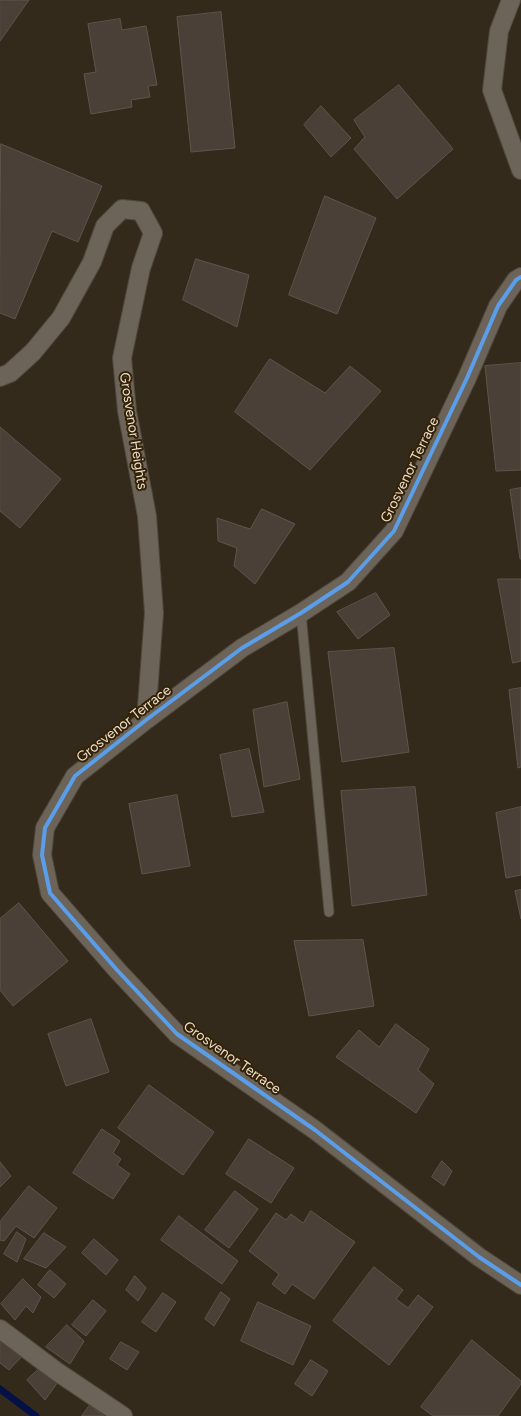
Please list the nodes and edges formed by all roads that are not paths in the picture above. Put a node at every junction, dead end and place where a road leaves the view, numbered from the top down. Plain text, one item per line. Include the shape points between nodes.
1 (511, 0) edge
2 (521, 170) edge
3 (521, 277) edge
4 (0, 377) edge
5 (301, 613) junction
6 (146, 720) junction
7 (329, 912) dead end
8 (521, 1285) edge
9 (0, 1329) edge
10 (123, 1416) edge

1 - 2 street via 499,31 492,90
3 - 5 street, Grosvenor Terrace via 516,280 498,306 467,378 394,531 348,582
4 - 6 street, Grosvenor Heights via 10,372 32,352 61,318 92,262 105,226 122,209 141,211 153,233 141,268 122,358 127,411 147,516 154,613
5 - 6 street, Grosvenor Terrace via 242,648
5 - 7 lane
6 - 8 street, Grosvenor Terrace via 75,776 45,828 42,855 50,893 177,1034 315,1130 479,1256
9 - 10 street

